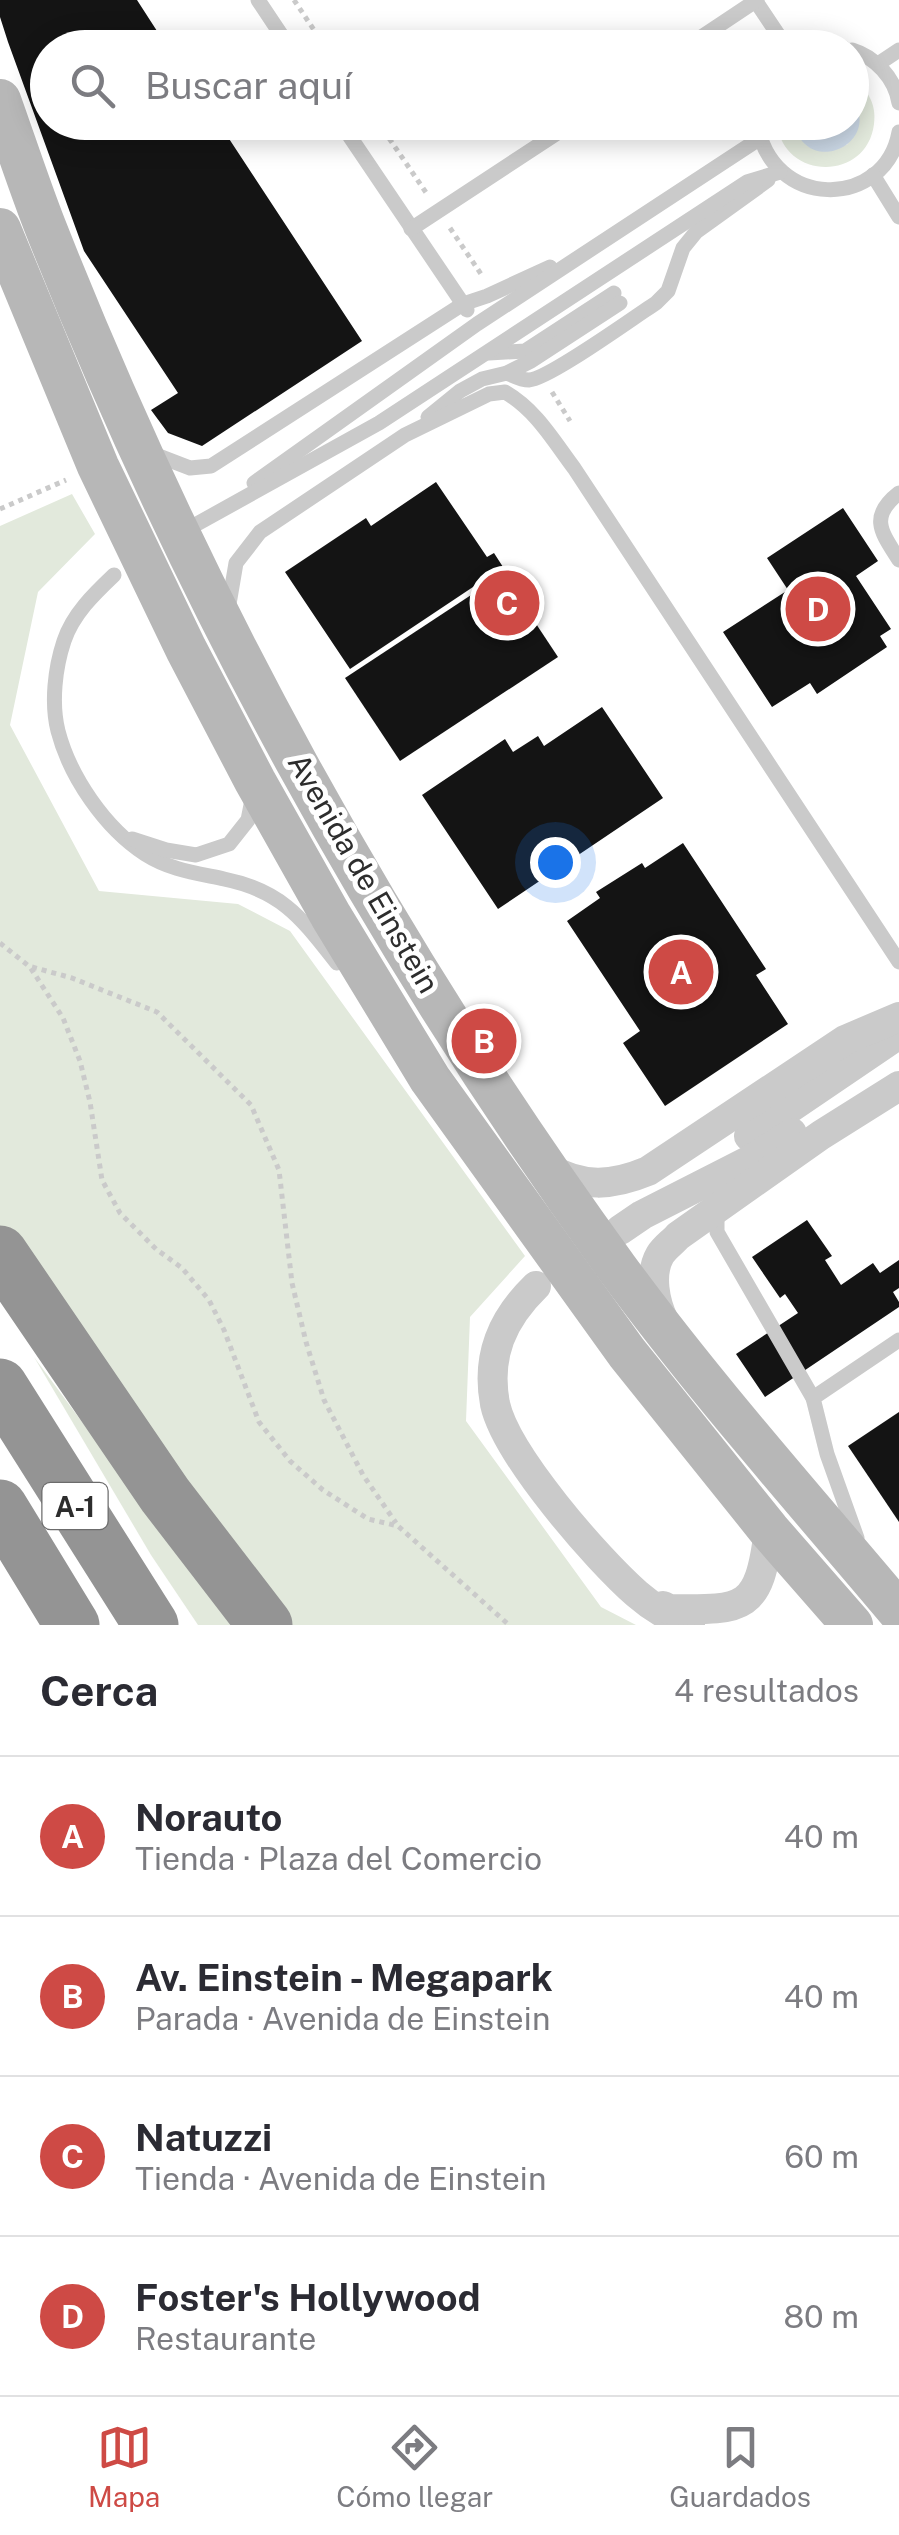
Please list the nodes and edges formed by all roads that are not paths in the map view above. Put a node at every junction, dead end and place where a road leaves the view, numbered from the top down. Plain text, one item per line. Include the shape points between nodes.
1 (258, 0) edge
2 (756, 0) edge
3 (278, 30) edge
4 (712, 30) edge
5 (775, 30) edge
6 (899, 50) edge
7 (869, 59) edge
8 (878, 64) junction
9 (898, 94) edge
10 (0, 100) edge
11 (899, 104) edge
12 (899, 132) edge
13 (352, 140) edge
14 (547, 140) edge
15 (745, 140) edge
16 (761, 140) edge
17 (780, 172) junction
18 (873, 175) junction
19 (899, 217) edge
20 (0, 229) edge
21 (411, 229) junction
22 (599, 244) junction
23 (458, 298) junction
24 (477, 324) junction
25 (485, 354) junction
26 (507, 373) junction
27 (405, 435) junction
28 (140, 448) junction
29 (899, 493) edge
30 (899, 560) edge
31 (114, 575) dead end
32 (227, 628) junction
33 (255, 782) junction
34 (123, 836) junction
35 (899, 962) edge
36 (899, 1018) edge
37 (899, 1034) edge
38 (899, 1063) edge
39 (430, 1079) junction
40 (899, 1086) edge
41 (548, 1168) junction
42 (716, 1210) junction
43 (0, 1253) edge
44 (536, 1286) dead end
45 (899, 1340) edge
46 (680, 1350) junction
47 (0, 1386) edge
48 (813, 1398) junction
49 (0, 1507) edge
50 (769, 1530) junction
51 (639, 1596) junction
52 (887, 1598) edge
53 (72, 1625) edge
54 (150, 1625) edge
55 (266, 1625) edge
56 (690, 1625) edge
57 (852, 1625) edge

1 - 3 lane
2 - 4 lane
2 - 5 lane
6 - 8 lane
7 - 8 lane
8 - 9 lane
9 - 11 lane
10 - 28 street, Avenida de Einstein via 45,226
12 - 18 lane
13 - 21 lane
14 - 21 lane
15 - 22 lane
16 - 17 lane
17 - 18 lane via 826,190
17 - 25 lane via 748,182
17 - 26 lane via 696,232 656,303 534,380
18 - 19 lane
20 - 33 street, Avenida de Einstein via 98,466
21 - 23 lane
22 - 23 lane via 488,296
22 - 24 lane
23 - 24 lane
23 - 28 lane via 211,466 190,468
24 - 25 lane via 195,525 379,423
25 - 26 lane via 524,351 617,298
26 - 27 lane via 460,391
27 - 32 lane via 260,532 236,563
27 - 35 lane via 489,394 506,392 523,402 614,528
28 - 32 street, Avenida de Einstein
29 - 30 lane via 880,519
31 - 34 lane via 84,604 64,639 54,683 57,729 71,766
32 - 41 street, Avenida de Einstein via 370,891
33 - 34 lane via 248,820 228,844 196,855
33 - 39 street, Avenida de Einstein
34 - 39 lane via 163,865 265,891 299,916
36 - 41 street via 845,1040 637,1176 584,1182
37 - 38 street via 631,1222 750,1160
39 - 50 street, Avenida de Einstein via 627,1353
40 - 42 street
41 - 46 street, Avenida de Einstein
42 - 46 street via 660,1254 654,1274 660,1314
42 - 48 lane via 717,1232
43 - 55 highway via 164,1495
44 - 51 street via 503,1327 492,1363 496,1405 511,1444 554,1502
45 - 48 lane
46 - 52 street, Avenida de Einstein
47 - 54 highway, A-1
48 - 52 lane via 827,1454
49 - 53 highway, A-1
50 - 51 street via 751,1596 731,1608 669,1609
50 - 57 street, Avenida de Einstein
51 - 56 street

